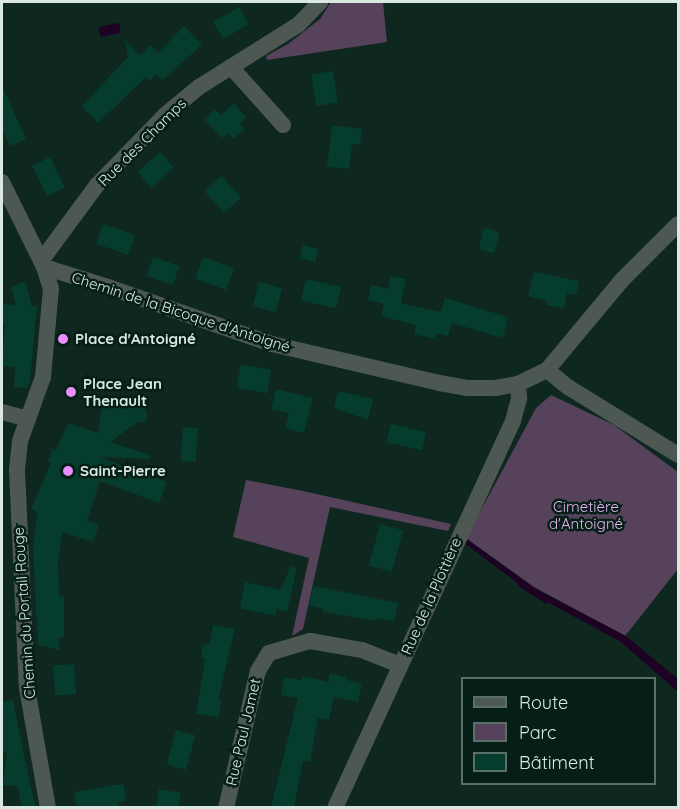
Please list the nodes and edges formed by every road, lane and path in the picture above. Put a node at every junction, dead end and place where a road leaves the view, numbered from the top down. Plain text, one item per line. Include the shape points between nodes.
1 (320, 2) edge
2 (231, 67) junction
3 (283, 125) dead end
4 (2, 182) edge
5 (678, 224) edge
6 (42, 264) junction
7 (547, 370) junction
8 (518, 384) junction
9 (2, 412) edge
10 (28, 419) junction
11 (678, 455) edge
12 (400, 665) junction
13 (48, 807) edge
14 (226, 807) edge
15 (335, 807) edge

1 - 2 street, Rue des Champs via 298,25
2 - 3 street
2 - 6 street, Rue des Champs via 199,87 128,151 97,185
4 - 6 street, Chemin du Portail Rouge
5 - 7 street, Chemin de la Bicoque d'Antoigné via 622,280
6 - 8 street, Chemin de la Bicoque d'Antoigné via 272,344 466,387
6 - 10 street, Chemin du Portail Rouge via 51,288 47,338 43,377
7 - 8 street, Chemin de la Bicoque d'Antoigné
7 - 11 street
8 - 12 street, Rue de la Plottière via 513,421
9 - 10 street
10 - 13 street, Chemin du Portail Rouge via 20,441 17,470 27,688
12 - 14 street, Rue Paul Jamet via 362,650 310,641 269,653 258,671
12 - 15 street, Rue de la Plottière

